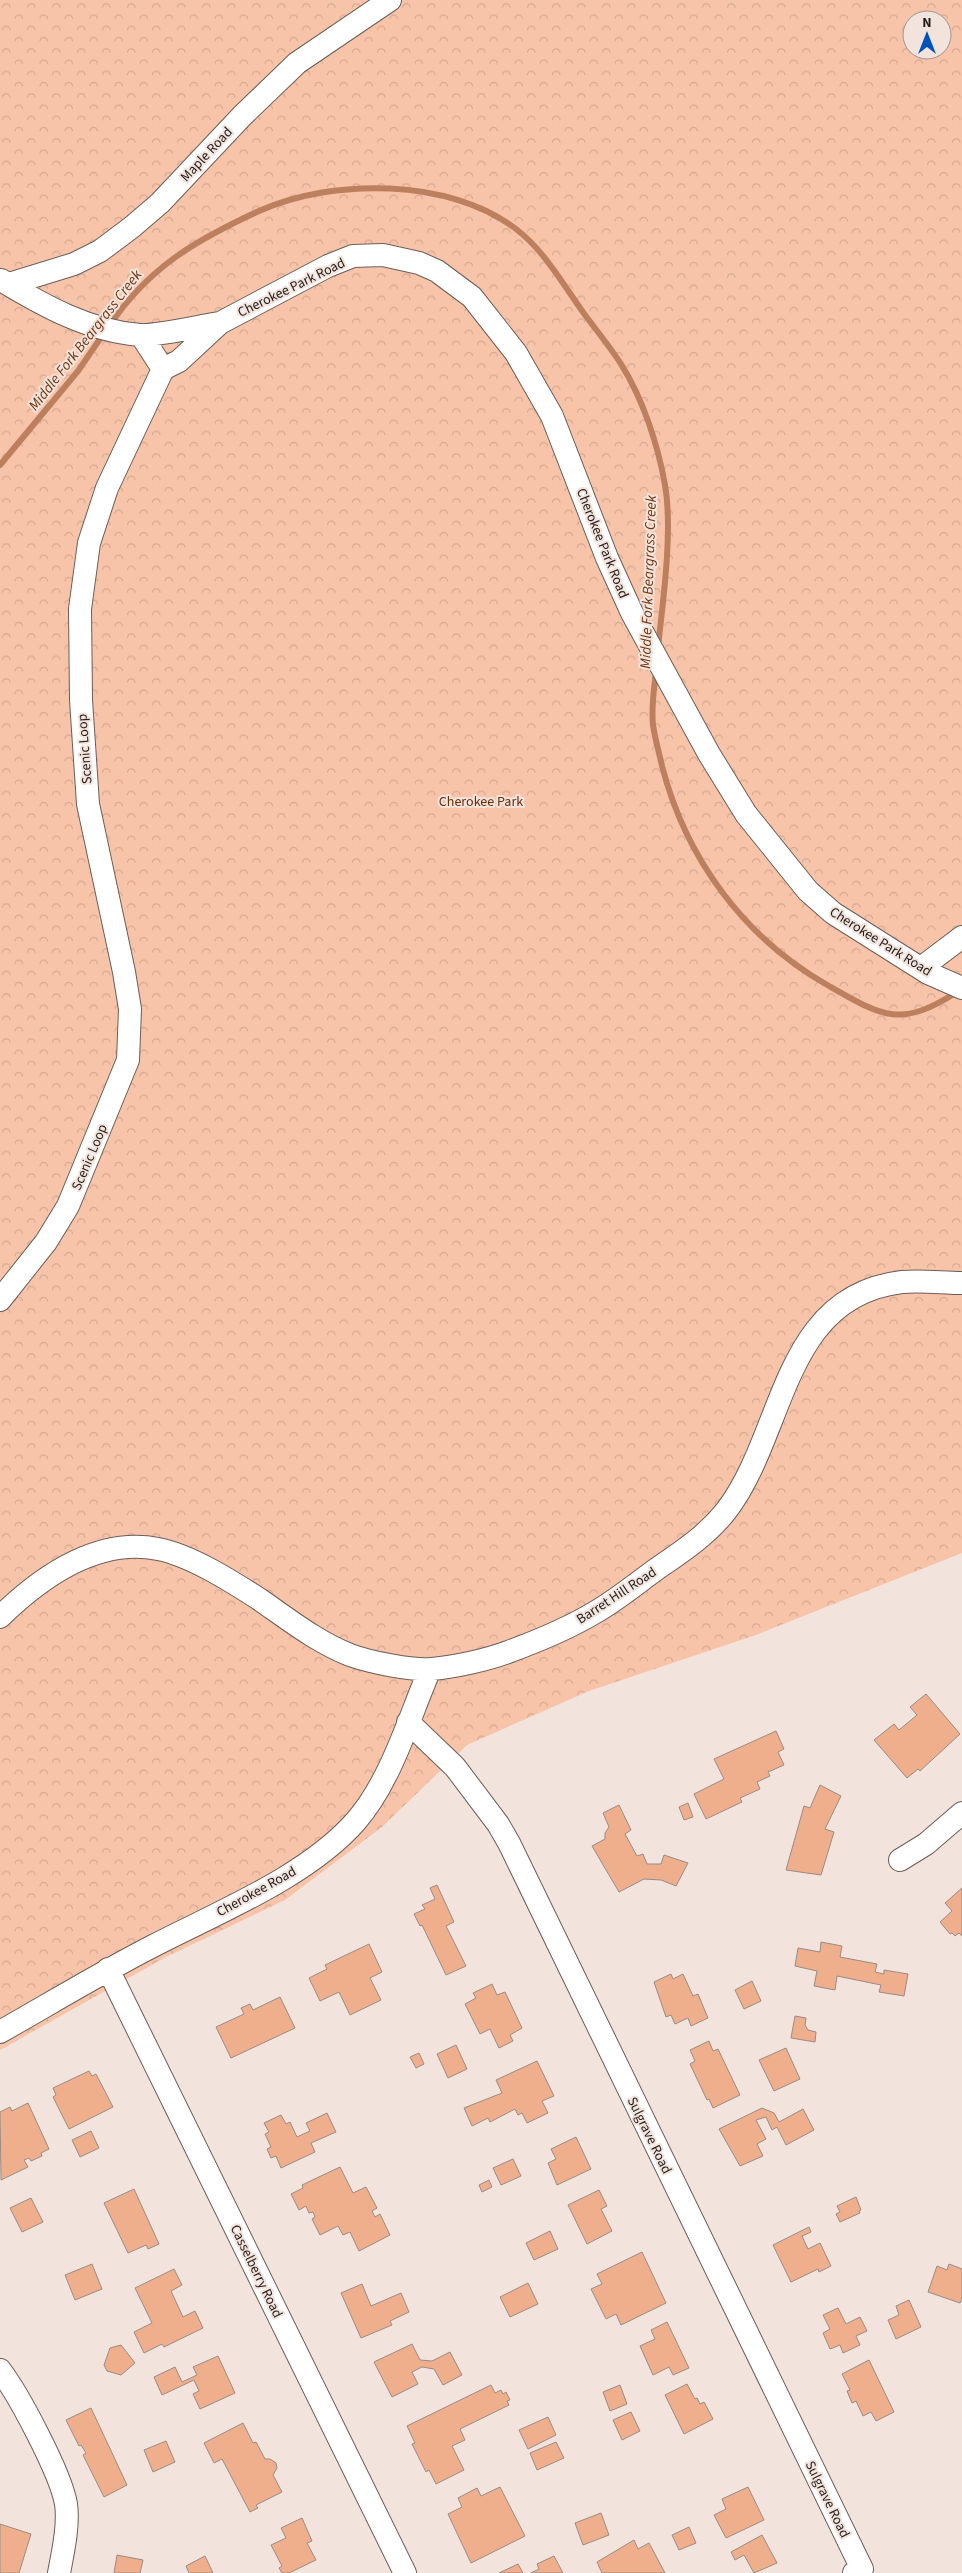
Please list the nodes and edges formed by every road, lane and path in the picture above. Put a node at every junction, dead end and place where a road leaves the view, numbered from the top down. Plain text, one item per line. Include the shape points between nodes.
1 (390, 0) edge
2 (4, 282) edge
3 (220, 323) junction
4 (141, 335) junction
5 (163, 369) junction
6 (962, 937) edge
7 (924, 970) junction
8 (962, 988) edge
9 (962, 1284) edge
10 (0, 1300) edge
11 (0, 1617) edge
12 (430, 1669) junction
13 (408, 1722) junction
14 (962, 1813) edge
15 (900, 1860) dead end
16 (108, 1969) junction
17 (0, 2032) edge
18 (0, 2370) edge
19 (858, 2571) edge
20 (59, 2573) edge
21 (405, 2573) edge

1 - 2 street, Maple Road via 297,63 160,203 100,251 74,264
2 - 4 street via 58,312 84,322
3 - 4 street, Cherokee Park Road
3 - 5 street, Cherokee Park Road via 179,360
3 - 7 street, Cherokee Park Road via 328,266 370,254 401,258 437,271 472,297 516,354 552,416 632,614 746,814 808,891 833,913
4 - 5 street
5 - 10 street, Scenic Loop via 107,488 90,543 80,610 81,700 88,804 130,1009 128,1060 68,1206 46,1242
6 - 7 street
7 - 8 street, Cherokee Park Road
9 - 12 street, Barret Hill Road via 905,1282 888,1285 855,1297 825,1319 801,1350 748,1474 728,1508 699,1539 597,1611 550,1636 502,1654
11 - 12 street, Barret Hill Road via 34,1585 68,1565 118,1549 155,1549 204,1566 346,1654 366,1661
12 - 13 street, Cherokee Road
13 - 16 street, Cherokee Road via 383,1781 357,1821 332,1846 272,1884
13 - 19 street, Sulgrave Road via 455,1767 509,1843
14 - 15 street via 926,1844
16 - 17 street, Cherokee Road
16 - 21 street, Casselberry Road
18 - 20 street via 61,2487 66,2506

